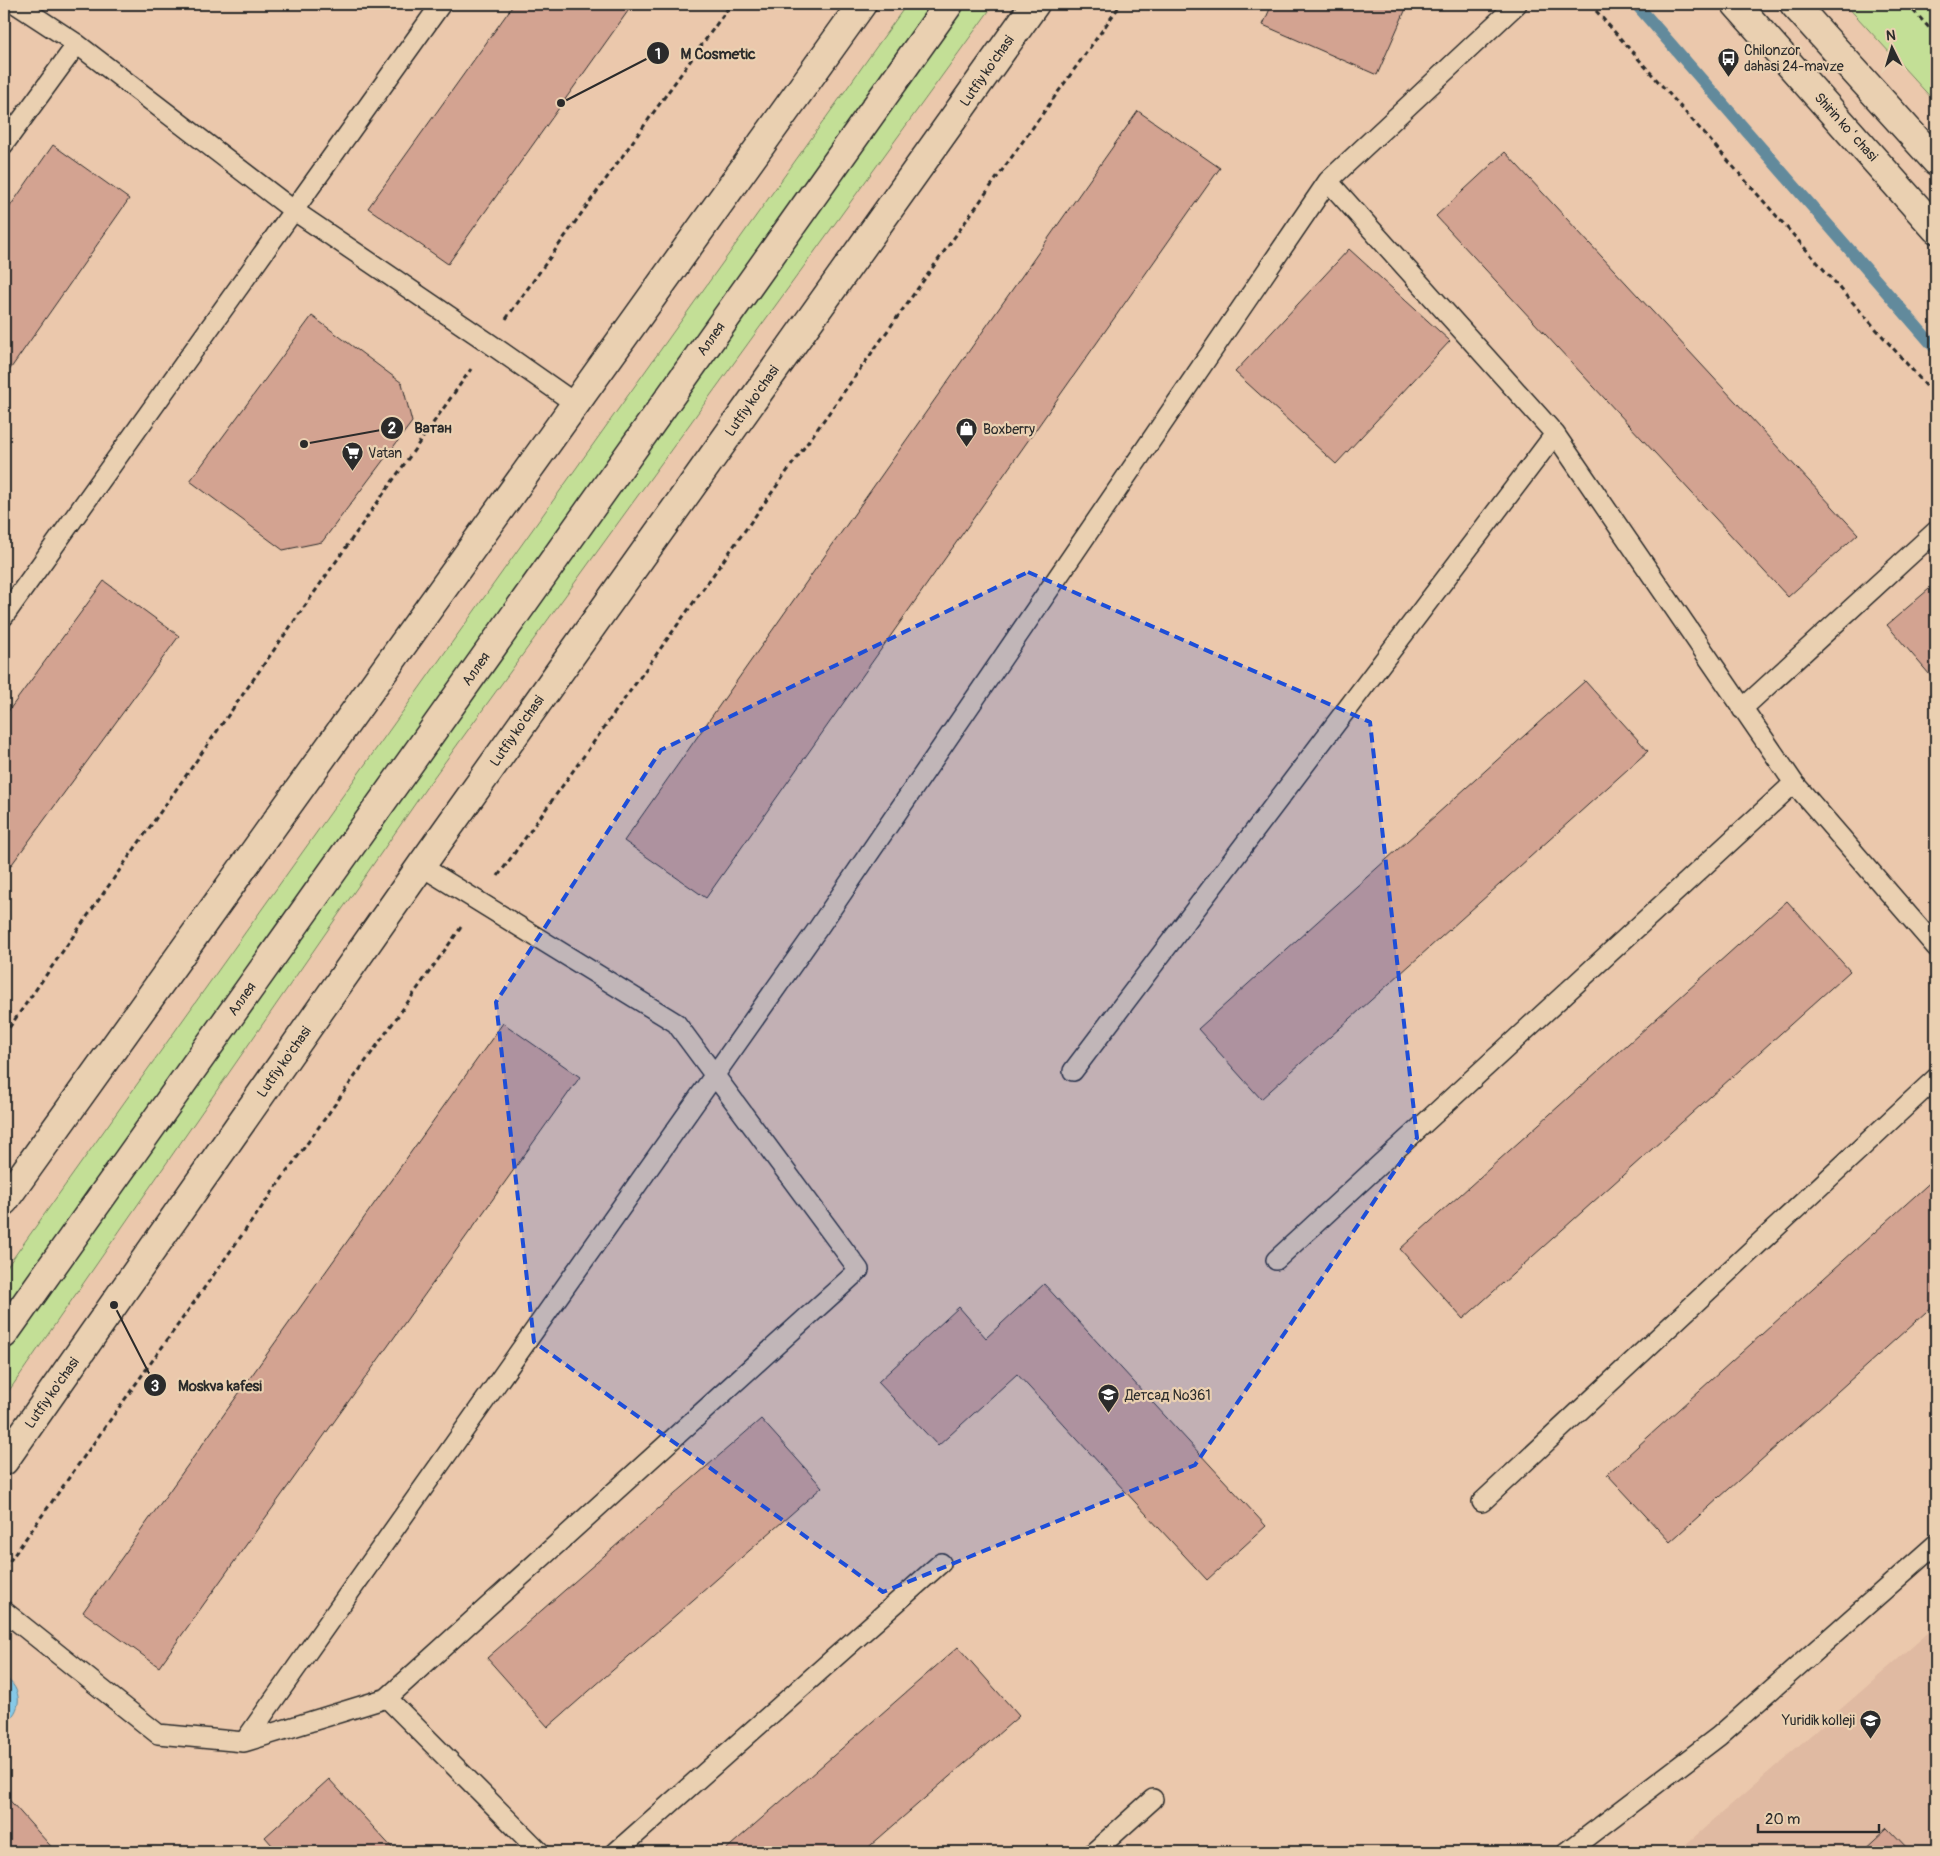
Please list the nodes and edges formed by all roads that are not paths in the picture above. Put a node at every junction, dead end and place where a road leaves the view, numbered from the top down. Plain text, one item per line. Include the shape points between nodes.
1 (16, 4) edge
2 (441, 4) edge
3 (862, 4) edge
4 (949, 4) edge
5 (1035, 4) edge
6 (1517, 4) edge
7 (1736, 4) edge
8 (1794, 4) edge
9 (77, 44) junction
10 (4, 144) edge
11 (1936, 161) edge
12 (1328, 181) junction
13 (293, 210) junction
14 (1936, 229) edge
15 (576, 404) junction
16 (1555, 434) junction
17 (1936, 531) edge
18 (4, 616) edge
19 (1742, 709) junction
20 (1794, 783) junction
21 (421, 866) junction
22 (1936, 947) edge
23 (1073, 1072) dead end
24 (715, 1074) junction
25 (1936, 1078) edge
26 (4, 1201) edge
27 (1276, 1260) dead end
28 (4, 1334) edge
29 (4, 1460) edge
30 (1482, 1502) dead end
31 (1936, 1544) edge
32 (941, 1563) dead end
33 (4, 1611) edge
34 (387, 1698) junction
35 (244, 1742) junction
36 (1153, 1799) dead end
37 (540, 1852) edge
38 (616, 1852) edge
39 (1094, 1852) edge
40 (1567, 1852) edge

1 - 9 lane
2 - 13 lane
3 - 15 main road
4 - 28 main road, Аллея
5 - 21 main road, Lutfiy ko'chasi
6 - 12 lane
7 - 14 main road, Shirin koʻchasi
8 - 11 main road
9 - 10 lane
9 - 13 lane
12 - 16 lane
12 - 24 lane via 825,919
13 - 15 lane
13 - 18 lane
15 - 26 main road
16 - 19 lane
16 - 23 lane
17 - 19 lane
19 - 20 lane
20 - 22 lane
20 - 27 lane
21 - 24 lane via 676,1023
21 - 29 main road, Lutfiy ko'chasi
24 - 34 lane via 859,1270
24 - 35 lane
25 - 30 lane
31 - 40 lane via 1719,1736
32 - 38 lane
33 - 35 lane via 158,1734
34 - 35 lane
34 - 37 lane
36 - 39 lane

